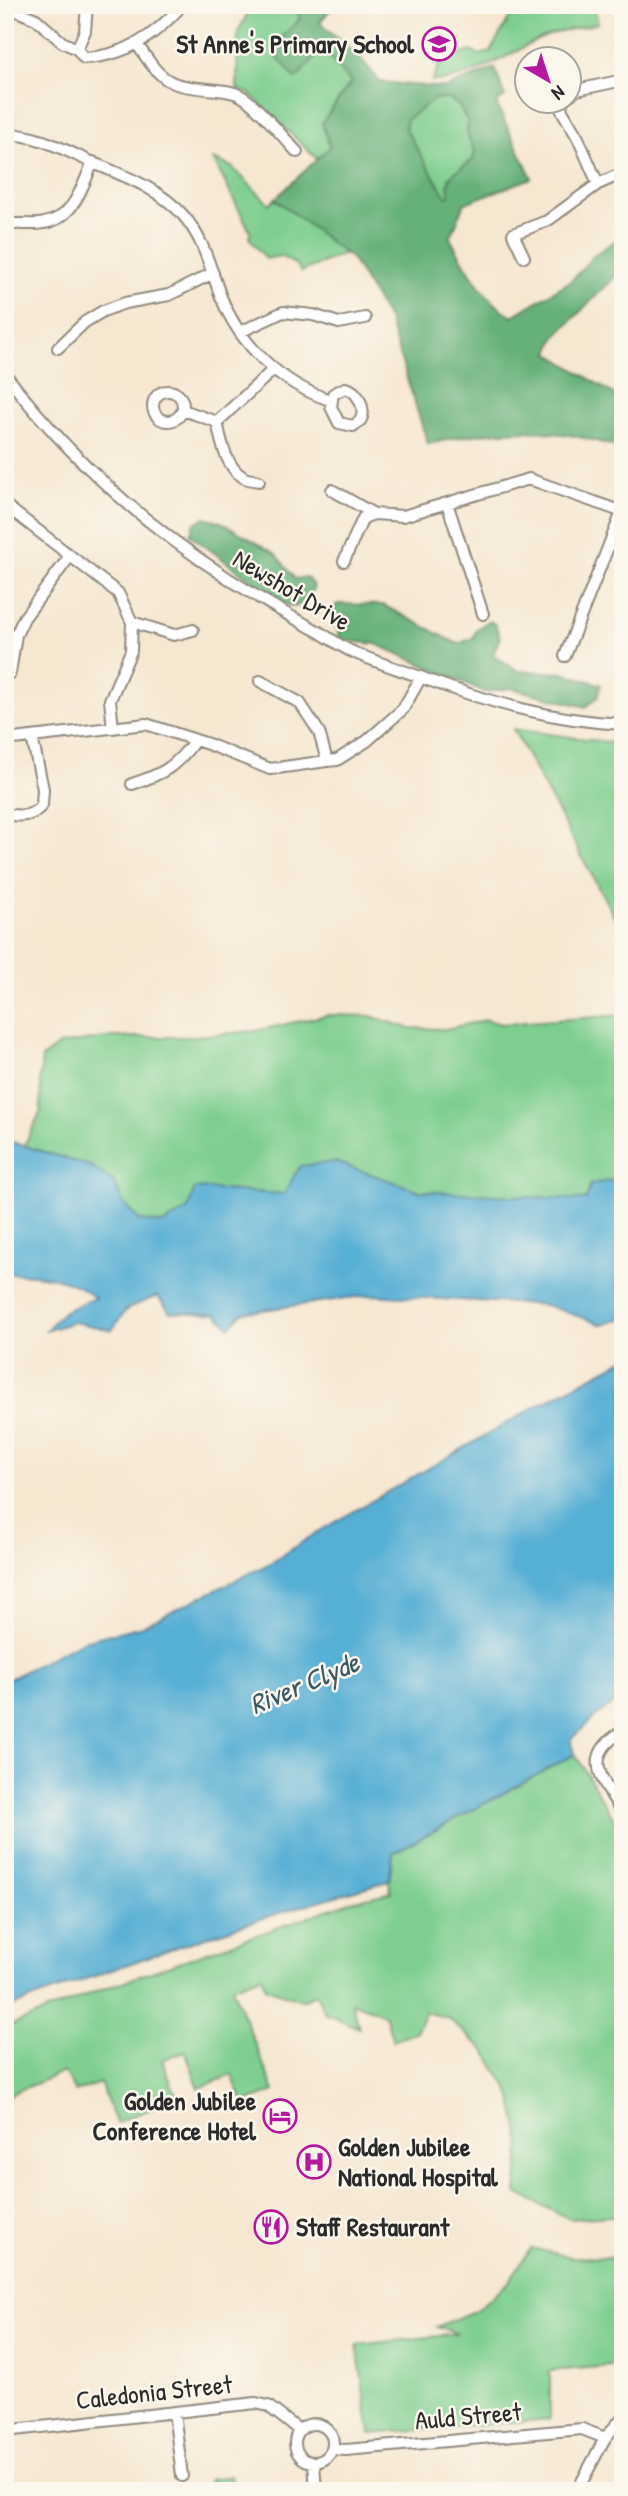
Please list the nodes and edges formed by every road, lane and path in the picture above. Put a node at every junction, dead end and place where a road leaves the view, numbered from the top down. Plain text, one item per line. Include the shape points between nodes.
1 (5, 5) edge
2 (87, 5) edge
3 (182, 5) edge
4 (137, 44) junction
5 (78, 49) junction
6 (623, 80) edge
7 (582, 89) edge
8 (565, 116) edge
9 (5, 134) edge
10 (297, 152) dead end
11 (93, 162) junction
12 (623, 173) edge
13 (598, 184) junction
14 (5, 225) edge
15 (524, 257) dead end
16 (214, 273) junction
17 (365, 318) dead end
18 (240, 332) junction
19 (58, 348) dead end
20 (274, 369) junction
21 (5, 374) edge
22 (330, 400) dead end
23 (183, 410) dead end
24 (217, 422) junction
25 (260, 481) dead end
26 (332, 490) dead end
27 (447, 503) junction
28 (5, 505) edge
29 (622, 512) edge
30 (374, 513) junction
31 (70, 556) junction
32 (344, 561) dead end
33 (483, 614) dead end
34 (132, 622) junction
35 (193, 630) dead end
36 (565, 656) dead end
37 (10, 673) dead end
38 (421, 677) junction
39 (260, 681) dead end
40 (623, 724) edge
41 (113, 729) junction
42 (32, 737) junction
43 (5, 740) edge
44 (195, 740) junction
45 (327, 761) junction
46 (132, 784) dead end
47 (6, 813) edge
48 (623, 1731) edge
49 (623, 1814) edge
50 (174, 2412) junction
51 (623, 2417) edge
52 (299, 2430) junction
53 (5, 2431) edge
54 (605, 2438) junction
55 (333, 2449) junction
56 (314, 2463) junction
57 (182, 2476) dead end
58 (316, 2491) edge
59 (577, 2491) edge

1 - 5 street via 36,19 62,43
2 - 5 street
3 - 4 street
4 - 5 street via 102,57 84,58
4 - 10 street via 165,80 242,96
6 - 7 street
8 - 13 street
9 - 11 street via 46,141
11 - 14 street via 76,201 61,217 45,223
11 - 16 street via 172,204 198,236
12 - 13 street
13 - 15 street via 547,221 513,234
16 - 18 street
16 - 19 street via 169,295 103,311
17 - 18 street via 340,323 283,312
18 - 20 street
20 - 22 street via 313,395
20 - 24 street
21 - 38 street, Newshot Drive via 99,480 151,526 225,577 352,652
23 - 24 street
24 - 25 street via 232,465 244,478
26 - 30 street
27 - 29 street via 529,479
27 - 30 street via 403,516
27 - 33 street
28 - 31 street
29 - 36 street
30 - 32 street via 363,519
31 - 34 street via 118,593
31 - 37 street via 24,618 16,635
34 - 35 street via 173,635
34 - 41 street via 131,651 110,700
38 - 40 street, Newshot Drive via 530,712 586,723
38 - 45 street via 403,709 368,741
39 - 45 street via 300,703 319,732
41 - 42 street
41 - 44 street via 146,724
42 - 43 street
42 - 47 street via 42,804 25,817
44 - 45 street via 270,769
44 - 46 street via 181,760 160,775
48 - 49 street via 606,1741 598,1761 603,1780
50 - 52 street, Caledonia Street via 256,2403 268,2406
50 - 53 street, Caledonia Street
50 - 57 street
51 - 54 street
52 - 55 street via 310,2424 323,2426 332,2436
52 - 56 street via 295,2448 302,2459
54 - 55 street, Auld Street via 582,2429
54 - 59 street
55 - 56 street via 326,2459
56 - 58 street

